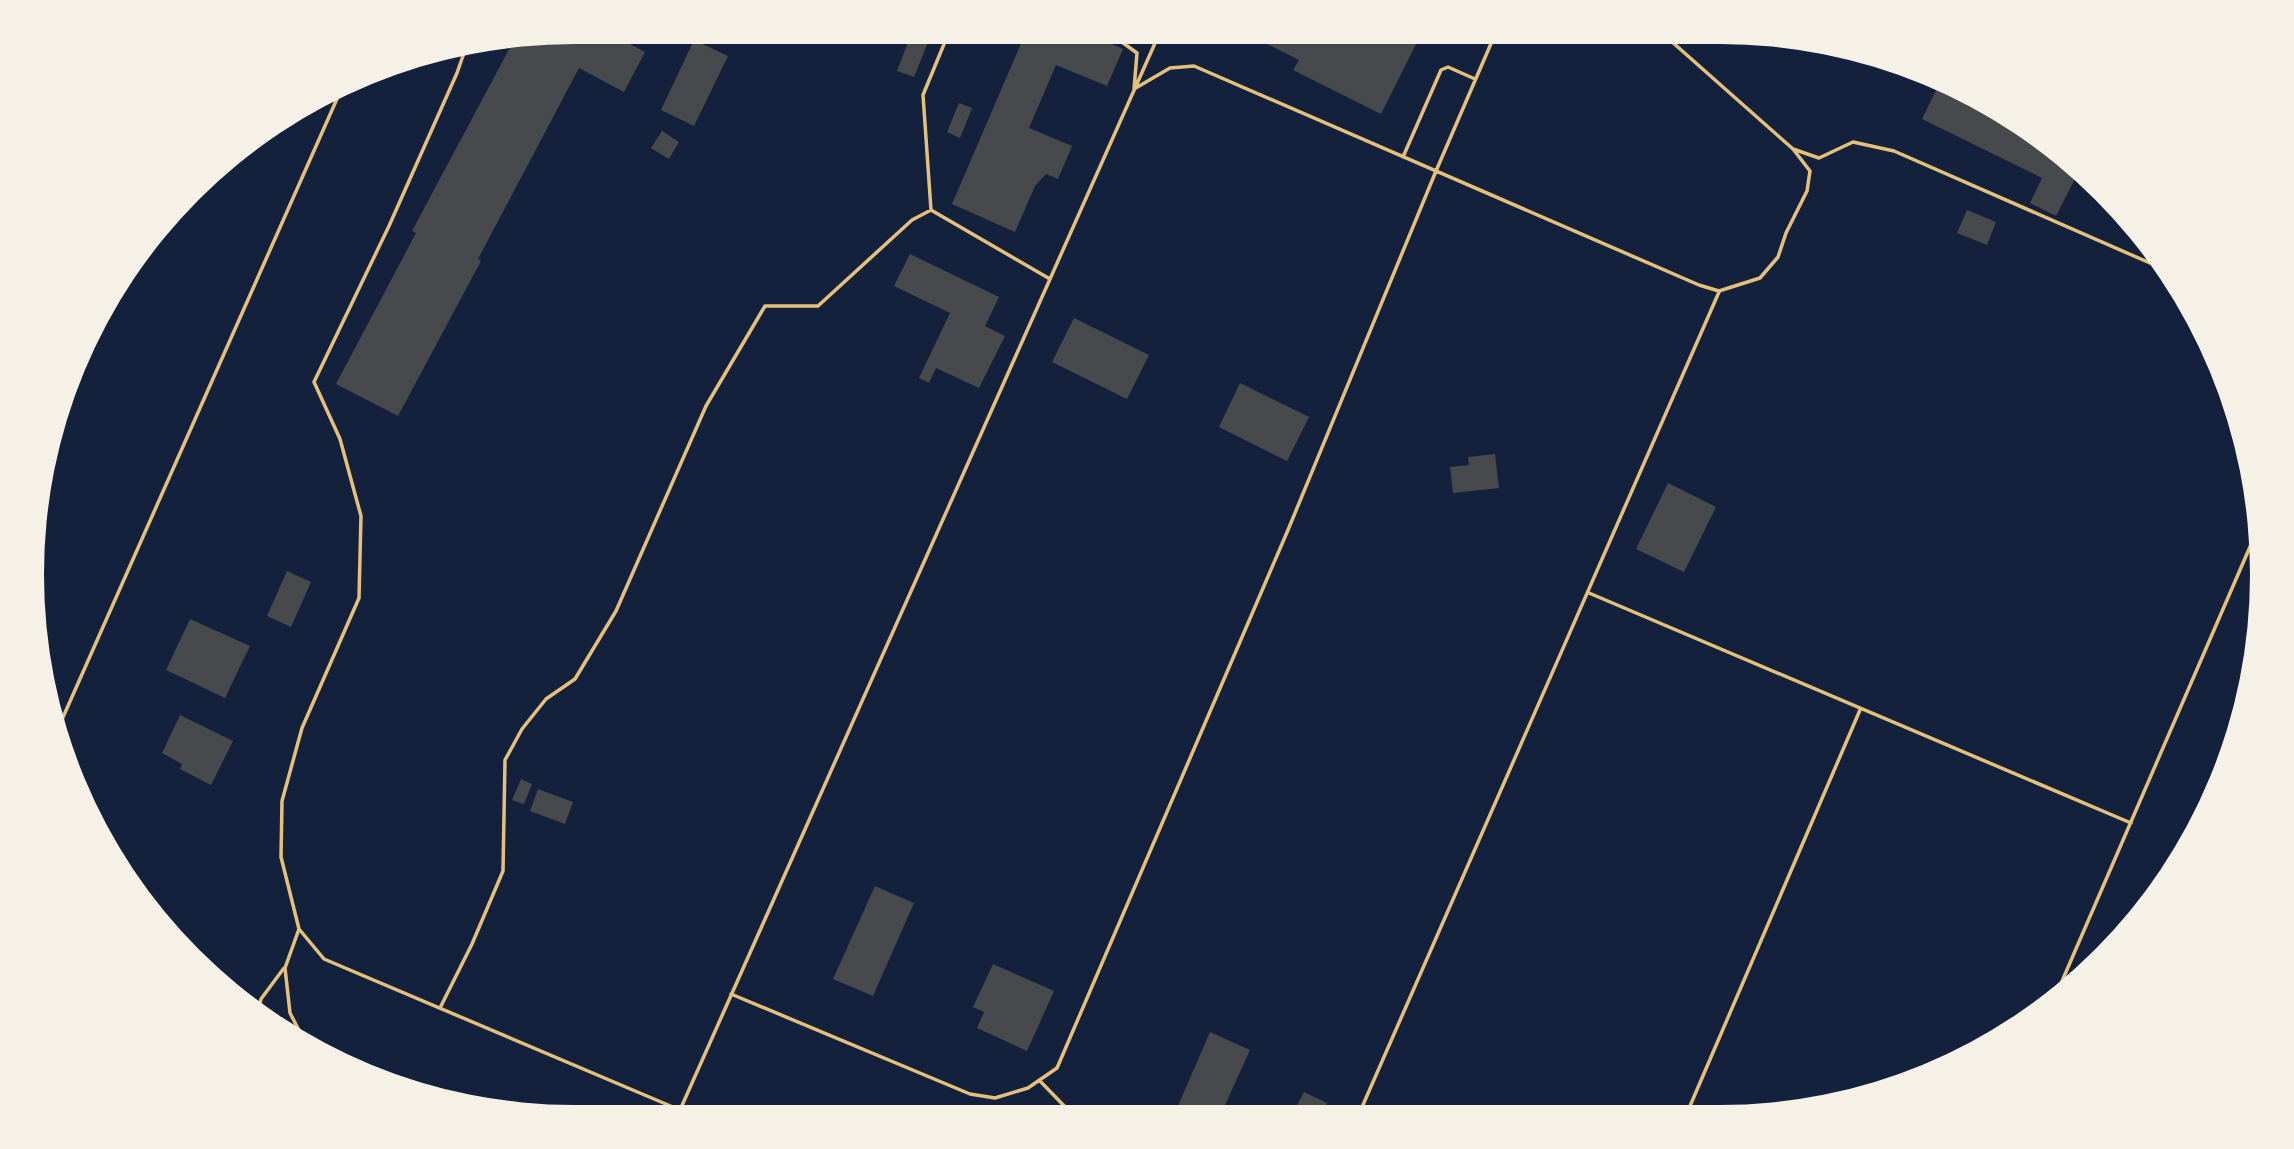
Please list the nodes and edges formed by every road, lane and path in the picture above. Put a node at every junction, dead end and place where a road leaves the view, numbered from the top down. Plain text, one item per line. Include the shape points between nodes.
1 (943, 44) edge
2 (1125, 44) edge
3 (1155, 44) edge
4 (1491, 44) edge
5 (1674, 44) edge
6 (463, 56) edge
7 (1475, 79) junction
8 (1134, 89) junction
9 (336, 100) edge
10 (1793, 149) junction
11 (1404, 157) junction
12 (1436, 171) junction
13 (931, 210) junction
14 (2149, 263) edge
15 (1050, 279) junction
16 (1719, 291) junction
17 (2249, 549) edge
18 (1589, 593) junction
19 (1860, 710) junction
20 (63, 716) edge
21 (2131, 823) junction
22 (299, 929) junction
23 (285, 968) junction
24 (2063, 979) edge
25 (731, 994) junction
26 (260, 1002) edge
27 (440, 1008) junction
28 (297, 1027) edge
29 (1039, 1080) junction
30 (668, 1105) edge
31 (682, 1105) edge
32 (1063, 1105) edge
33 (1363, 1105) edge
34 (1689, 1105) edge

1 - 13 lane via 923,95
2 - 8 lane via 1137,53
3 - 8 lane
4 - 7 lane
5 - 10 lane
6 - 22 lane via 314,382 340,439 361,516 359,598 302,728 282,800 281,857
7 - 11 lane via 1448,67 1441,70
7 - 12 lane
8 - 11 lane via 1170,68 1194,66
8 - 15 lane
9 - 20 lane
10 - 14 lane via 1819,158 1853,142 1894,151
10 - 16 lane via 1810,171 1807,191 1778,257 1759,278
11 - 12 lane
12 - 16 lane
12 - 29 lane via 1063,1055 1057,1068
13 - 15 lane
13 - 27 lane via 912,220 818,306 765,306 706,406 616,611 575,679 546,699 505,760 503,871
15 - 25 lane
16 - 18 lane
17 - 21 lane
18 - 19 lane
18 - 33 lane
19 - 21 lane
19 - 34 lane
21 - 24 lane
22 - 23 lane
22 - 27 lane via 324,959
23 - 26 lane
23 - 28 lane via 290,1013
25 - 29 lane via 971,1094 995,1098
25 - 31 lane
27 - 30 lane
29 - 32 lane

